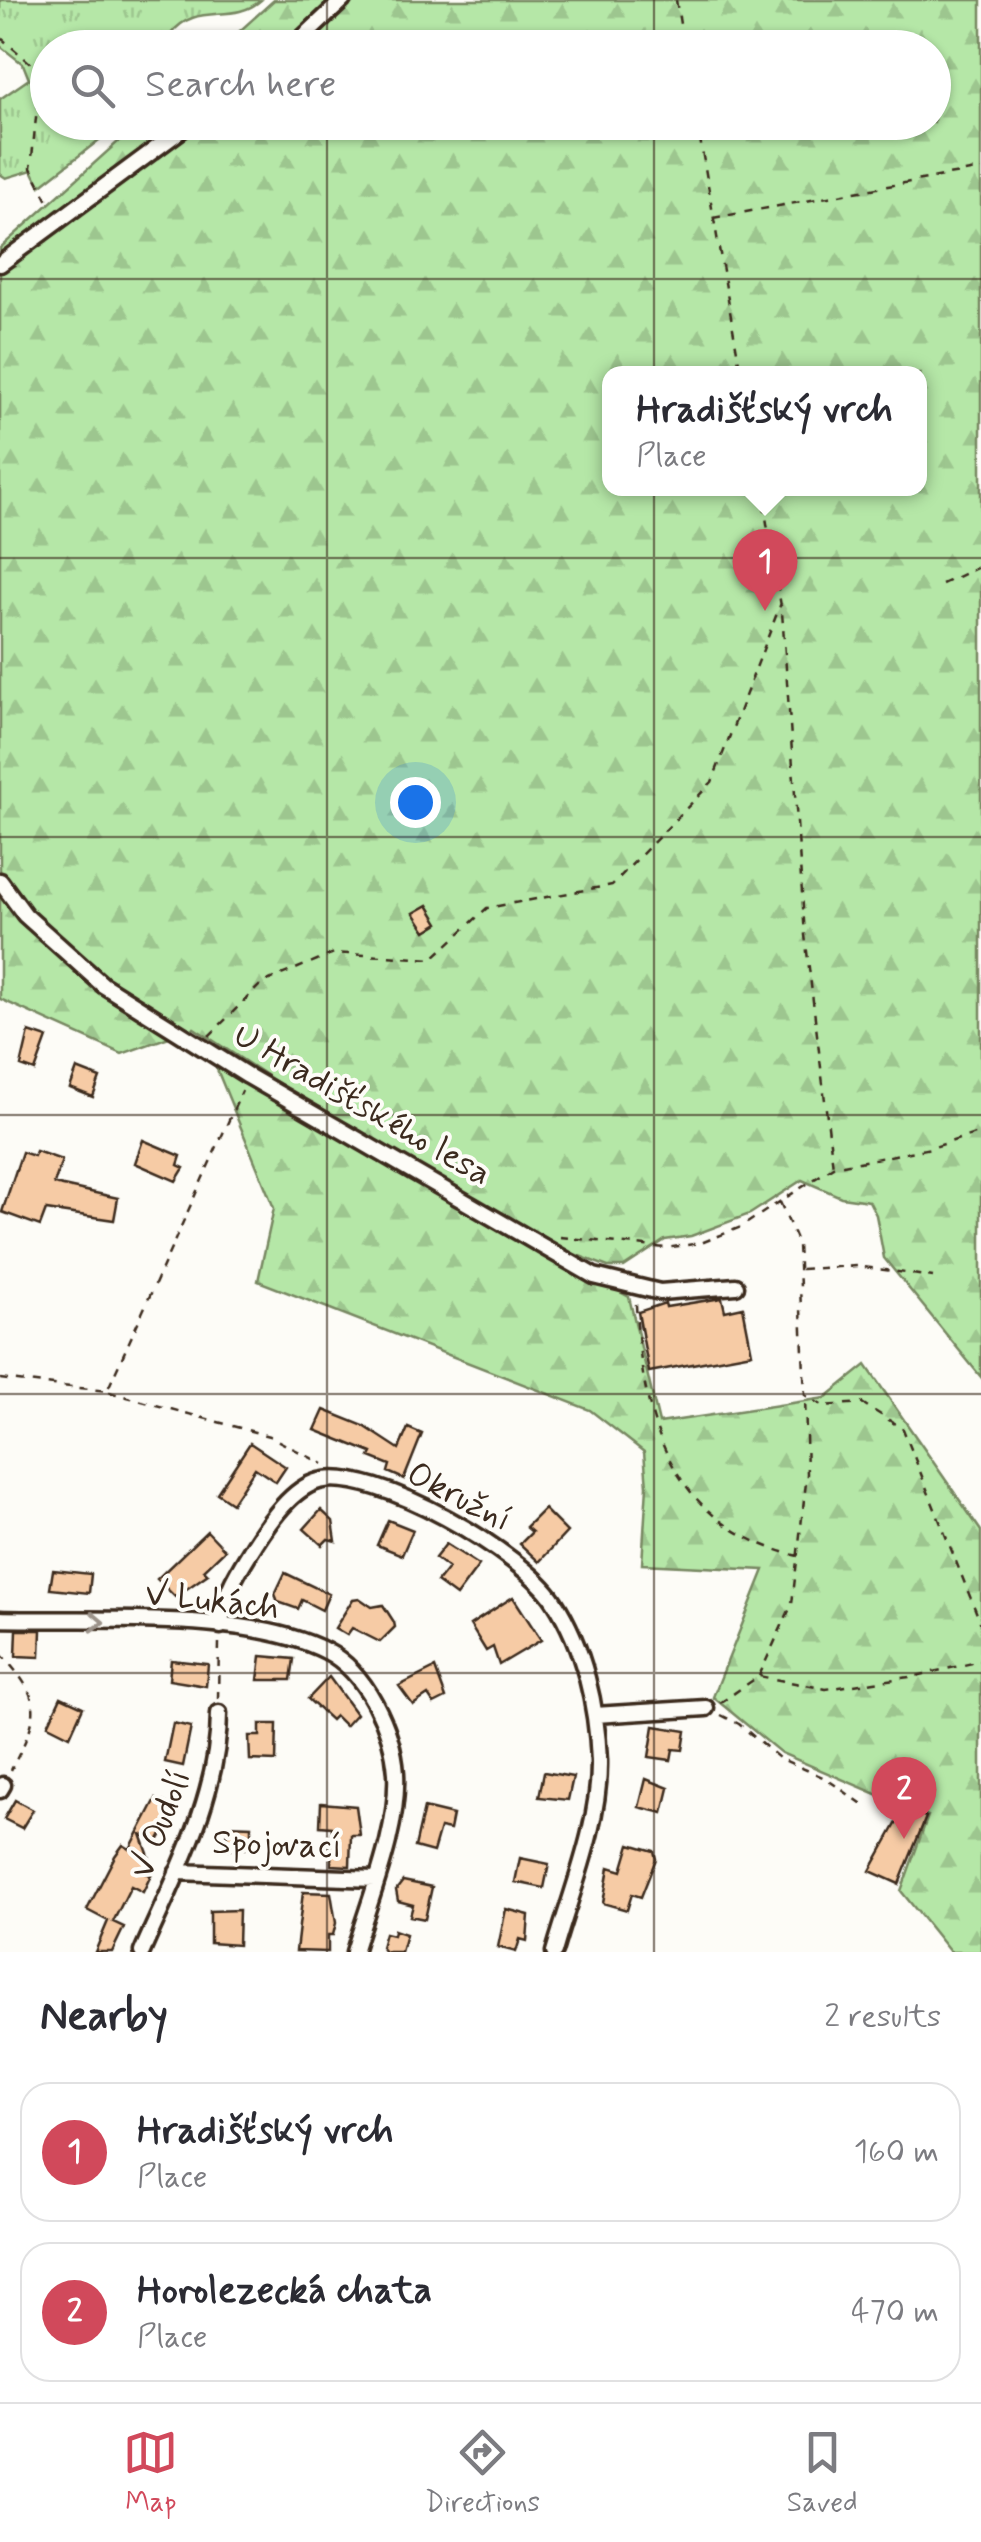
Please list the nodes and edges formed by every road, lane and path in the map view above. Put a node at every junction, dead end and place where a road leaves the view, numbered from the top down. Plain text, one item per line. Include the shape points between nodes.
1 (343, 0) edge
2 (676, 0) edge
3 (311, 30) edge
4 (681, 30) edge
5 (0, 37) edge
6 (30, 63) edge
7 (34, 140) edge
8 (168, 140) edge
9 (700, 140) edge
10 (981, 169) edge
11 (714, 218) junction
12 (58, 222) junction
13 (0, 264) edge
14 (739, 366) edge
15 (762, 496) edge
16 (981, 566) edge
17 (942, 584) dead end
18 (780, 602) junction
19 (0, 882) edge
20 (200, 1045) junction
21 (248, 1076) junction
22 (981, 1132) edge
23 (833, 1167) junction
24 (780, 1202) junction
25 (524, 1233) junction
26 (799, 1269) junction
27 (933, 1277) dead end
28 (636, 1286) junction
29 (736, 1286) dead end
30 (0, 1379) edge
31 (108, 1391) junction
32 (805, 1395) junction
33 (354, 1480) junction
34 (798, 1556) junction
35 (0, 1619) edge
36 (981, 1624) edge
37 (221, 1626) junction
38 (0, 1653) edge
39 (981, 1661) edge
40 (759, 1676) junction
41 (706, 1708) junction
42 (219, 1713) joint
43 (594, 1715) junction
44 (2, 1788) edge
45 (868, 1808) dead end
46 (177, 1872) junction
47 (375, 1879) junction
48 (142, 1952) edge
49 (354, 1952) edge
50 (554, 1952) edge

1 - 3 street
2 - 4 path
5 - 6 path
7 - 12 path via 31,168
8 - 12 street
9 - 11 path
10 - 11 path
11 - 14 path
12 - 13 street
15 - 18 path
16 - 17 path
18 - 20 path via 712,782 612,885 488,908 432,959 334,953 262,984
18 - 23 path via 805,935
19 - 20 street, U Hradišťského lesa via 26,915 103,984
20 - 21 street, U Hradišťského lesa
21 - 25 street, U Hradišťského lesa
21 - 31 path
22 - 23 path
23 - 24 path
24 - 25 path via 741,1227 682,1246
24 - 26 path via 795,1230
25 - 28 street, U Hradišťského lesa via 594,1276
26 - 27 path via 857,1266
26 - 32 path
28 - 29 street, U Hradišťského lesa via 660,1292
28 - 34 path via 638,1358 653,1429 674,1473 742,1535
30 - 31 path
31 - 33 path via 270,1436
32 - 34 path via 807,1474
32 - 36 path via 823,1406 862,1403 903,1428
33 - 37 street, Okružní via 317,1481 286,1503 235,1574 222,1599
33 - 43 street, Okružní via 448,1518 517,1564 553,1599 580,1654
34 - 40 path via 792,1604
35 -> 37 street, V Lukách
37 - 42 path
37 - 47 street, V Lukách via 329,1652 360,1681 380,1713 396,1774
38 - 44 path via 30,1686 34,1725
39 - 40 path via 826,1689
40 - 41 path
41 - 43 street
41 - 45 path
42 - 46 street, V Oudolí via 219,1752
43 - 50 street, Okružní via 599,1764 591,1824
46 - 47 street, Spojovací
46 - 48 street, V Oudolí
47 - 49 street, V Lukách

